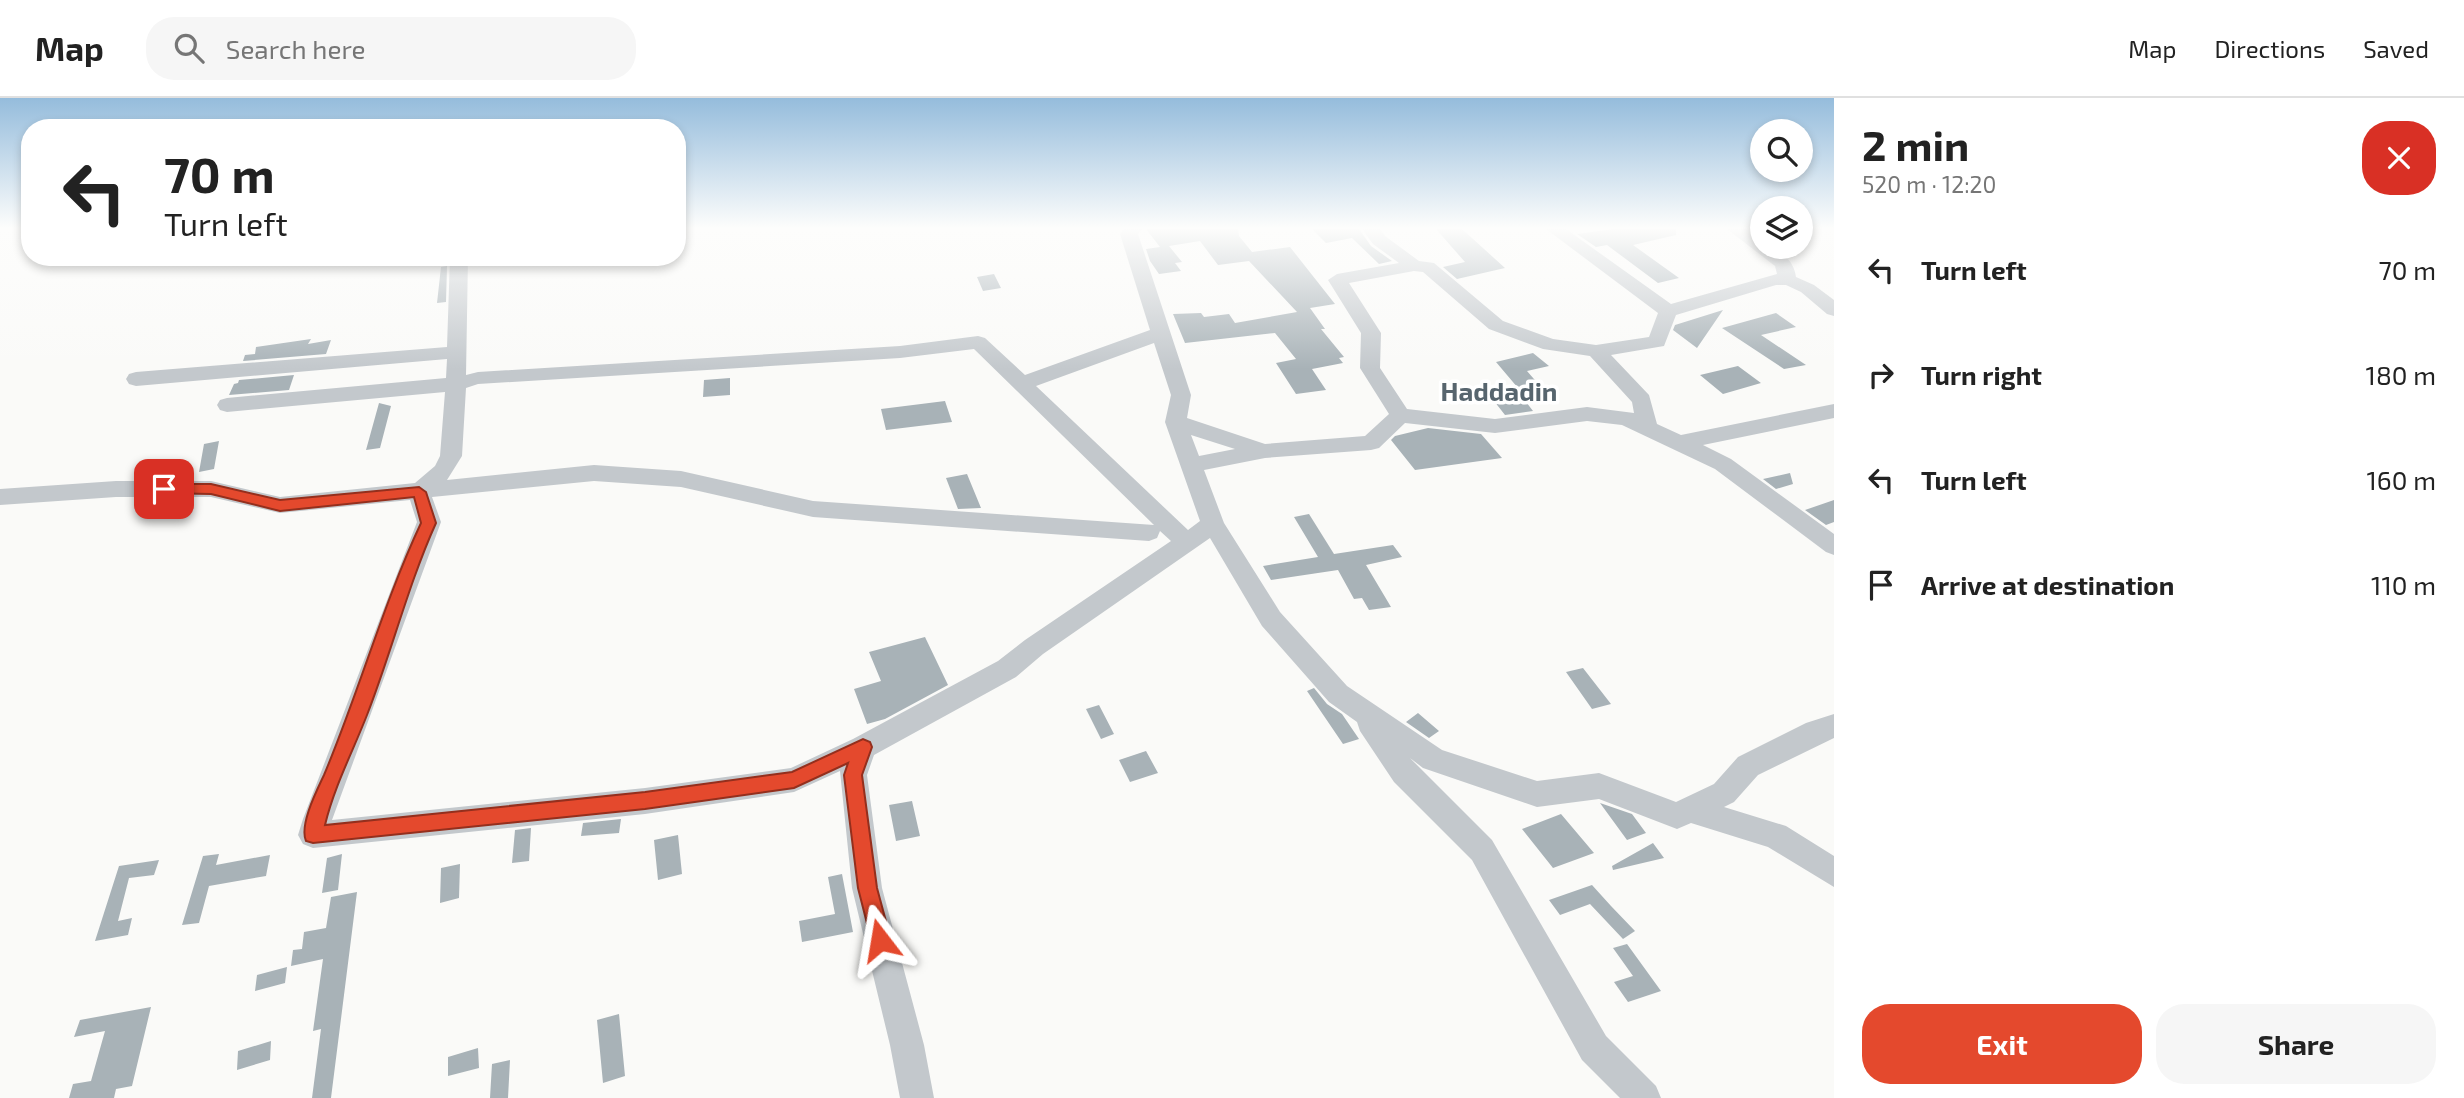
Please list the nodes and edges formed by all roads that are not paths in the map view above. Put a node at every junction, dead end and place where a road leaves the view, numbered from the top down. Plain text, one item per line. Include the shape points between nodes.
1 (458, 276) edge
2 (1143, 276) edge
3 (1359, 276) edge
4 (1438, 276) edge
5 (1619, 276) edge
6 (1787, 278) joint
7 (1834, 310) edge
8 (1668, 311) junction
9 (1162, 333) junction
10 (1596, 351) junction
11 (456, 352) junction
12 (136, 379) dead end
13 (456, 384) junction
14 (1021, 384) junction
15 (227, 405) dead end
16 (1834, 411) edge
17 (1400, 415) junction
18 (1176, 422) junction
19 (1647, 427) junction
20 (1679, 443) junction
21 (1265, 451) junction
22 (1190, 465) junction
23 (419, 492) junction
24 (0, 496) edge
25 (1150, 506) junction
26 (1213, 524) junction
27 (1149, 533) junction
28 (1186, 542) junction
29 (1834, 546) edge
30 (1148, 568) junction
31 (1362, 710) junction
32 (1834, 726) edge
33 (863, 747) junction
34 (1689, 810) junction
35 (1834, 873) edge
36 (916, 1098) edge
37 (1644, 1098) edge

1 - 11 street
2 - 9 street
3 - 17 street via 1336,280 1371,333 1370,368
4 - 10 street via 1496,325 1550,345
5 - 8 street
6 - 7 street
6 - 8 street
8 - 10 street via 1657,342
9 - 14 street
9 - 18 street via 1181,395
10 - 19 street via 1642,400
11 - 12 street
11 - 13 street
13 - 14 street via 478,378 900,352 978,342
13 - 15 street
13 - 23 street via 451,456 443,471
14 - 25 street
16 - 20 street
17 - 19 street via 1495,426 1587,414 1626,418
17 - 21 street via 1371,443
18 - 21 street
18 - 22 street
19 - 20 street
20 - 29 street via 1723,464
21 - 22 street
22 - 26 street
23 - 24 street via 280,505 211,489
23 - 27 street via 594,473 681,479 813,509
23 - 33 street via 429,523 320,805 313,835 645,801 794,780
25 - 27 street
25 - 28 street
26 - 28 street
26 - 31 street via 1271,620 1338,694
27 - 30 street
28 - 30 street
30 - 33 street via 1007,670
31 - 34 street via 1433,760 1537,794 1599,786 1677,816
31 - 37 street via 1404,773 1482,850 1594,1048
32 - 34 street via 1748,766 1724,793
33 - 36 street via 853,775 867,888
34 - 35 street via 1776,836

